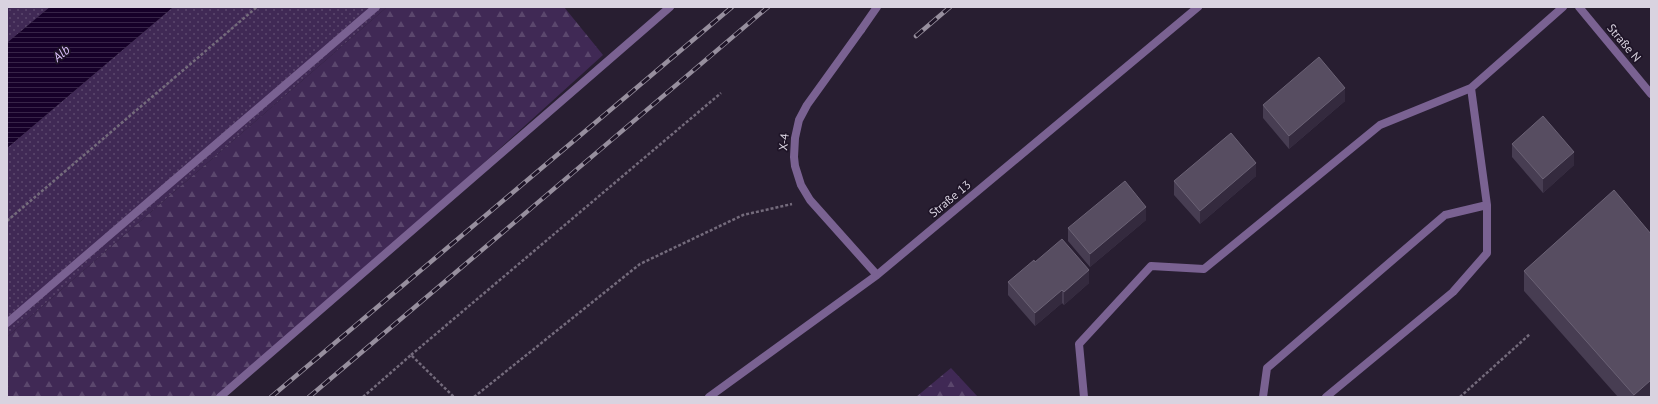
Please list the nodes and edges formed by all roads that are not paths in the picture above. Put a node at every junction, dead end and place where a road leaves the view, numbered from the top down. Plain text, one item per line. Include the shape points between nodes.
1 (376, 7) edge
2 (670, 7) edge
3 (877, 7) edge
4 (1198, 7) edge
5 (1563, 7) edge
6 (1578, 7) edge
7 (1471, 88) junction
8 (1651, 94) edge
9 (1487, 205) junction
10 (877, 276) junction
11 (7, 323) edge
12 (220, 397) edge
13 (709, 397) edge
14 (1084, 397) edge
15 (1263, 397) edge
16 (1326, 397) edge

1 - 11 street
2 - 12 street
3 - 10 street, X-4 via 807,105 795,138 795,166 801,185 810,200
4 - 10 street, Straße 13
5 - 7 street
6 - 8 street, Straße N
7 - 9 street
7 - 14 street via 1380,125 1204,269 1151,266 1079,344
9 - 15 street via 1445,214 1267,368
9 - 16 street via 1487,253 1453,292
10 - 13 street, Straße 13

